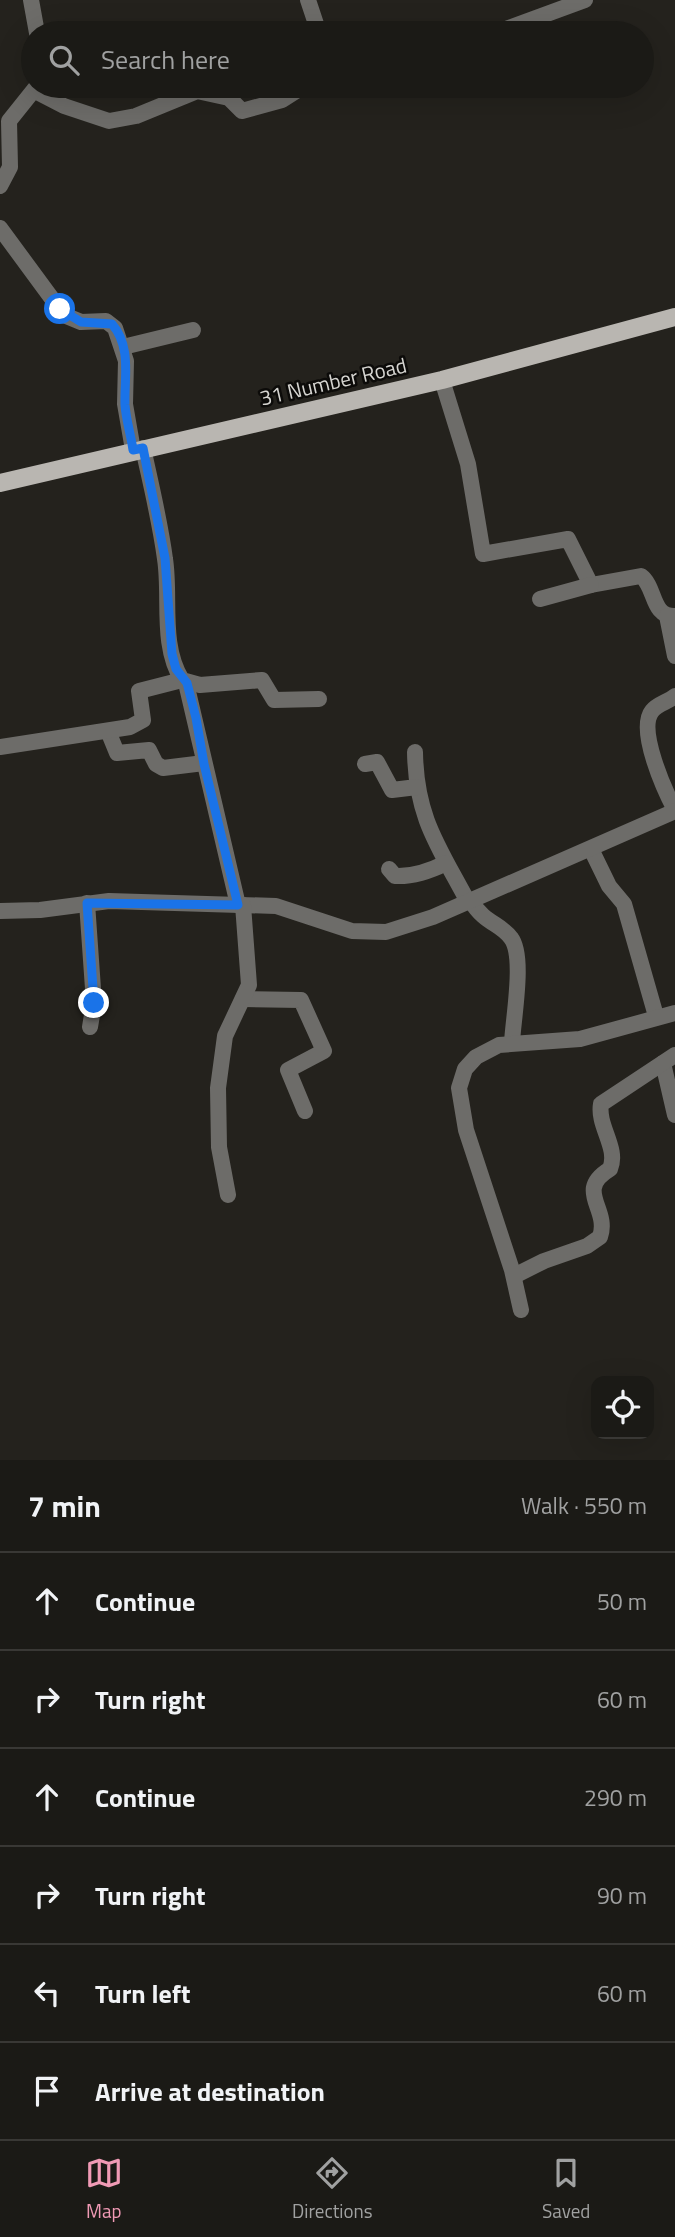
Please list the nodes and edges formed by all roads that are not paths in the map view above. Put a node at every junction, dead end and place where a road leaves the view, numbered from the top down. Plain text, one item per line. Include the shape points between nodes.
1 (30, 0) edge
2 (308, 0) edge
3 (585, 0) edge
4 (34, 21) edge
5 (315, 21) edge
6 (528, 21) edge
7 (28, 98) edge
8 (52, 98) edge
9 (177, 98) edge
10 (228, 98) edge
11 (285, 98) edge
12 (0, 186) edge
13 (0, 228) edge
14 (675, 317) edge
15 (193, 330) dead end
16 (123, 347) junction
17 (442, 380) junction
18 (138, 449) junction
19 (0, 483) edge
20 (590, 585) junction
21 (541, 599) dead end
22 (671, 616) edge
23 (675, 656) edge
24 (184, 681) junction
25 (675, 696) edge
26 (318, 699) dead end
27 (108, 731) junction
28 (0, 747) edge
29 (415, 752) dead end
30 (204, 764) junction
31 (365, 764) dead end
32 (417, 787) junction
33 (675, 811) edge
34 (591, 849) junction
35 (446, 863) junction
36 (389, 869) dead end
37 (469, 902) junction
38 (87, 903) junction
39 (241, 905) junction
40 (0, 911) edge
41 (243, 999) junction
42 (675, 1013) edge
43 (656, 1016) junction
44 (90, 1027) dead end
45 (512, 1043) junction
46 (669, 1059) edge
47 (305, 1111) dead end
48 (675, 1115) edge
49 (228, 1195) dead end
50 (514, 1276) junction
51 (521, 1310) dead end

1 - 4 street
2 - 5 street
3 - 6 street
7 - 12 street via 9,121 10,167
8 - 9 street via 108,121 136,116
10 - 11 street via 242,111
13 - 16 street via 64,315 81,322 112,324
14 - 17 main road, 31 Number Road
15 - 16 street
16 - 18 street via 126,411
17 - 18 main road, 31 Number Road
17 - 20 street via 470,474 481,552 491,555 568,539
18 - 19 main road, 31 Number Road
18 - 24 street via 165,558 169,637 176,669
20 - 21 street
20 - 22 street via 641,576 657,607
22 - 23 street
24 - 26 street via 200,685 256,679 264,681 277,701
24 - 27 street via 139,691 143,720
24 - 30 street
25 - 33 street via 654,708 649,719 657,769
27 - 28 street
27 - 30 street via 117,753 149,750 163,768
29 - 32 street
30 - 39 street
31 - 32 street via 377,762 392,790
32 - 35 street via 432,839
33 - 34 street
34 - 37 street
34 - 43 street via 609,886 624,904
35 - 36 street via 398,876
35 - 37 street
37 - 39 street via 375,933 340,928 276,906
37 - 45 street via 513,942 517,965
38 - 39 street
38 - 40 street
38 - 44 street via 94,1003
39 - 41 street via 250,979
41 - 47 street via 300,1000 324,1051 288,1070
41 - 49 street via 225,1035 218,1088 219,1147
42 - 43 street
43 - 45 street via 580,1039
45 - 50 street via 476,1057 465,1069 459,1088 474,1156
46 - 48 street
46 - 50 street via 600,1107 612,1160 610,1169 597,1177 594,1185 600,1237
50 - 51 street

